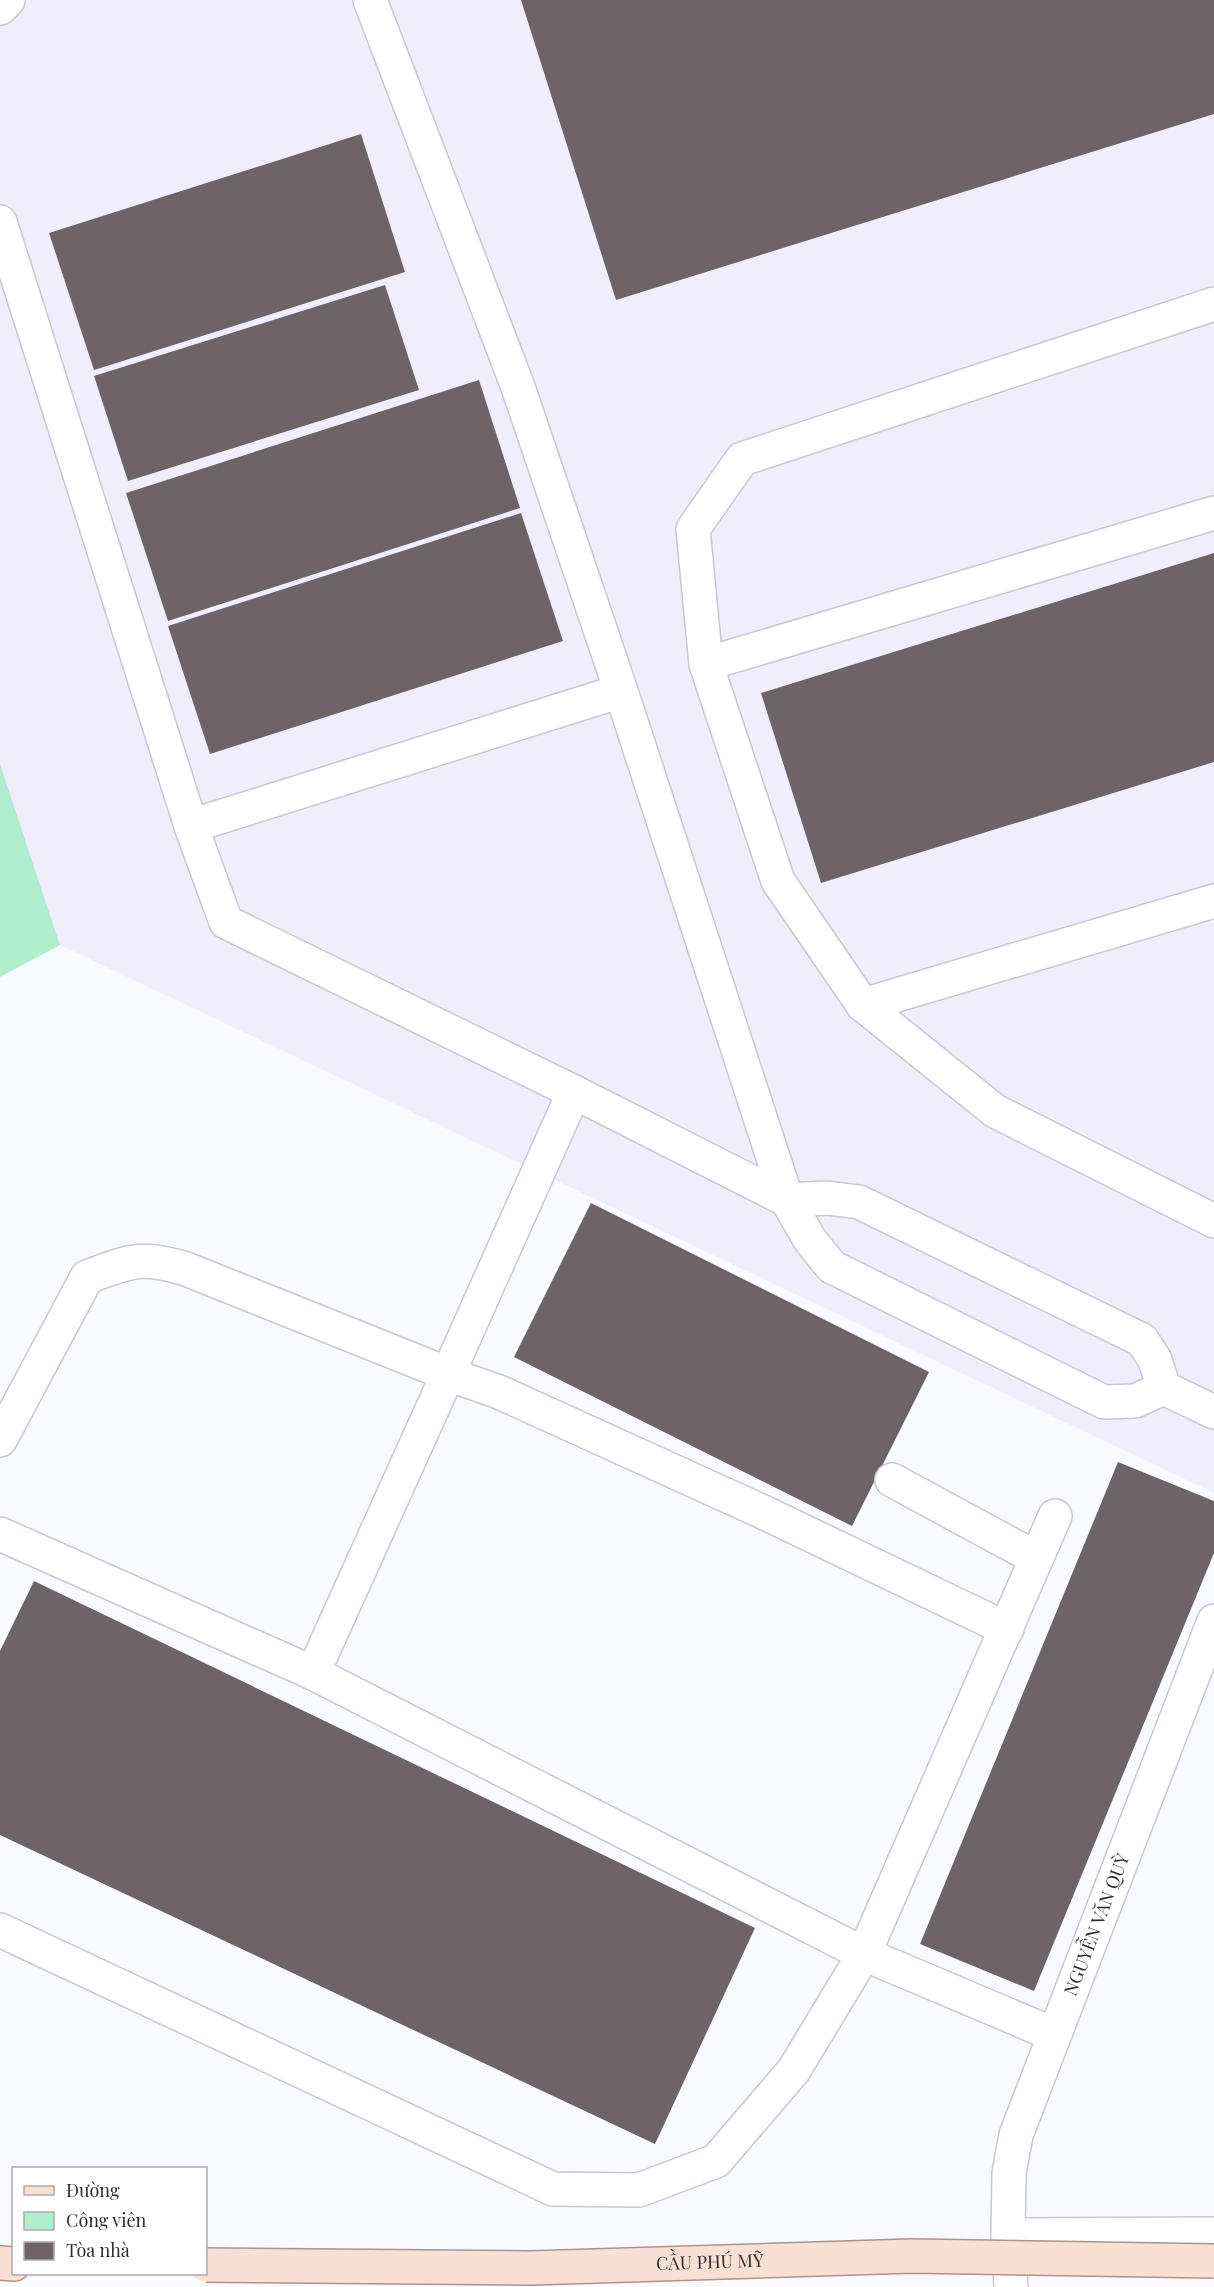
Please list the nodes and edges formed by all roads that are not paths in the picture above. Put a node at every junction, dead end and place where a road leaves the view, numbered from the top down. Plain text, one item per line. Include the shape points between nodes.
1 (8, 0) edge
2 (370, 0) edge
3 (0, 8) edge
4 (0, 222) edge
5 (1214, 304) edge
6 (1214, 513) edge
7 (706, 664) junction
8 (621, 691) junction
9 (191, 826) junction
10 (1214, 901) edge
11 (863, 1005) junction
12 (574, 1092) junction
13 (787, 1200) junction
14 (1214, 1221) edge
15 (448, 1374) junction
16 (1164, 1388) junction
17 (1214, 1412) edge
18 (0, 1440) edge
19 (891, 1480) dead end
20 (1055, 1516) dead end
21 (0, 1534) edge
22 (1036, 1558) junction
23 (1214, 1621) edge
24 (1007, 1629) junction
25 (313, 1673) junction
26 (0, 1930) edge
27 (864, 1954) junction
28 (1053, 2034) junction
29 (1214, 2234) edge
30 (1008, 2235) junction
31 (1214, 2261) edge
32 (207, 2265) edge
33 (1011, 2287) edge

1 - 3 street
2 - 8 street via 518,387
4 - 9 street
5 - 7 street via 742,459 693,529
6 - 7 street
7 - 11 street via 778,881
8 - 9 street
8 - 13 street
9 - 12 street via 226,922
10 - 11 street
11 - 14 street via 995,1111
12 - 13 street
12 - 15 street
13 - 16 street via 827,1198 859,1202 1132,1335 1142,1340 1155,1360
13 - 16 street via 810,1240 832,1267 1104,1402 1135,1401
15 - 18 street via 186,1269 159,1261 132,1260 87,1277
15 - 24 street via 499,1392 752,1507
15 - 25 street
16 - 17 street
19 - 22 street
20 - 22 street
21 - 25 street
22 - 24 street
23 - 28 street, NGUYỄN VĂN QUỲ
24 - 27 street
25 - 27 street
26 - 27 street via 553,2189 639,2190 716,2161 794,2070
27 - 28 street
28 - 30 street, NGUYỄN VĂN QUỲ via 1016,2135 1009,2173
29 - 30 street
30 - 33 street, NGUYỄN VĂN QUỲ
31 - 32 main road, CẦU PHÚ MỸ, bridge via 912,2256 531,2268

